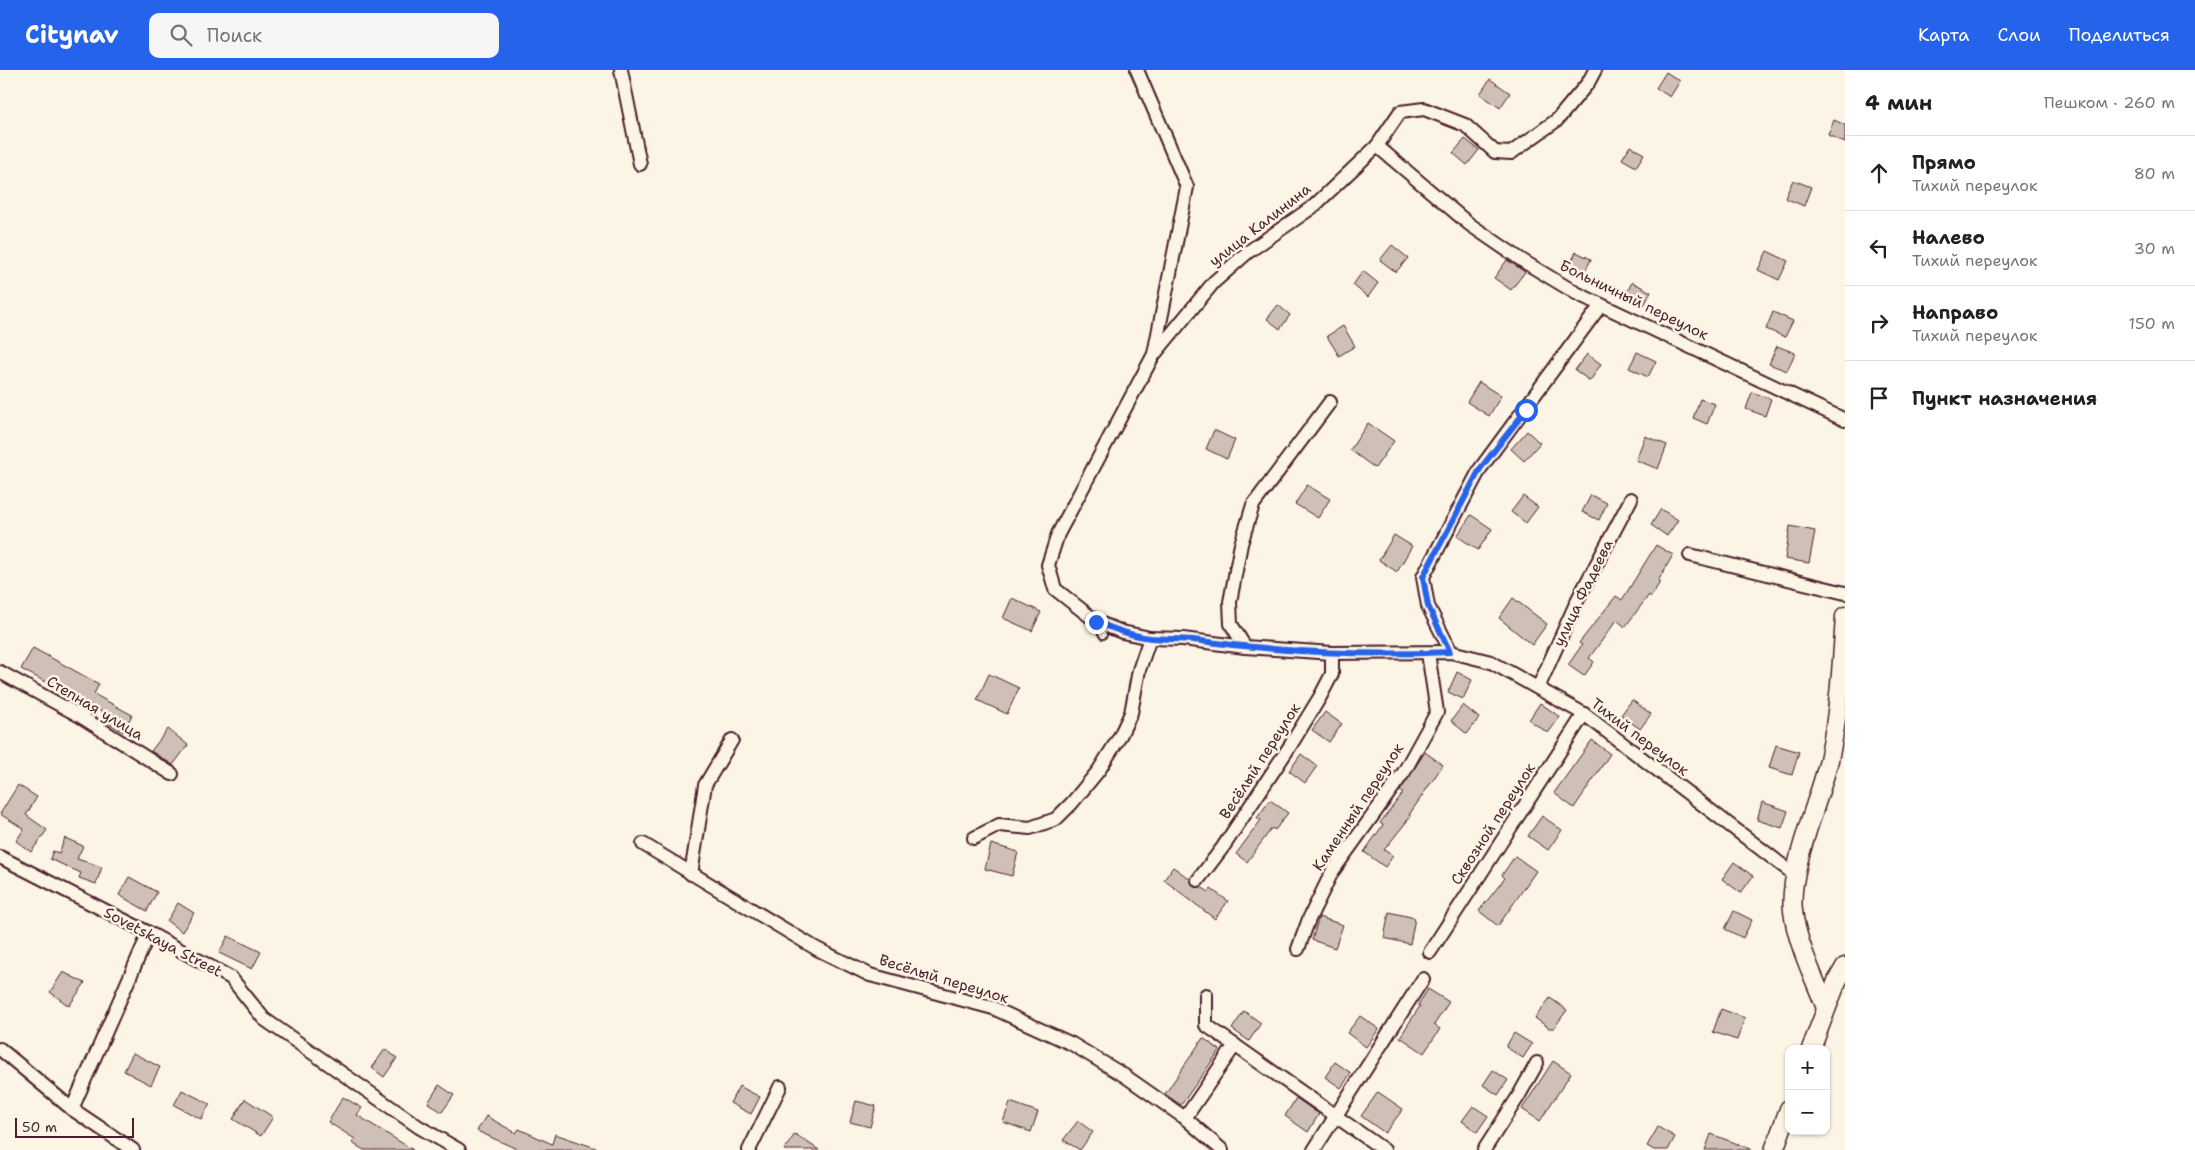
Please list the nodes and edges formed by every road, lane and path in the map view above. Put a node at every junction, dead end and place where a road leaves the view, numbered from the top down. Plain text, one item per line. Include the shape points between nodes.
1 (621, 70) edge
2 (1137, 70) edge
3 (1595, 70) edge
4 (1377, 146) junction
5 (640, 164) dead end
6 (1601, 305) junction
7 (1153, 356) junction
8 (1330, 402) dead end
9 (1845, 420) edge
10 (1631, 499) dead end
11 (1690, 555) dead end
12 (1054, 589) joint
13 (1845, 593) edge
14 (1845, 616) edge
15 (1096, 622) junction
16 (1103, 635) dead end
17 (1150, 638) junction
18 (1245, 647) junction
19 (1450, 652) junction
20 (1332, 653) junction
21 (1428, 653) junction
22 (0, 672) edge
23 (1538, 688) junction
24 (1584, 714) junction
25 (732, 740) dead end
26 (172, 774) dead end
27 (974, 838) dead end
28 (643, 844) dead end
29 (0, 857) edge
30 (691, 874) junction
31 (1795, 875) junction
32 (1198, 880) dead end
33 (149, 933) junction
34 (1298, 949) dead end
35 (1430, 952) dead end
36 (1845, 967) edge
37 (1423, 979) dead end
38 (1206, 995) dead end
39 (1826, 1008) junction
40 (1235, 1045) junction
41 (1812, 1045) edge
42 (0, 1049) edge
43 (1536, 1062) dead end
44 (780, 1088) dead end
45 (72, 1109) junction
46 (1335, 1116) junction
47 (1185, 1118) junction
48 (1785, 1120) edge
49 (133, 1150) edge
50 (459, 1150) edge
51 (749, 1150) edge
52 (1222, 1150) edge
53 (1314, 1150) edge
54 (1384, 1150) edge
55 (1484, 1150) edge
56 (1774, 1150) edge

1 - 5 street
2 - 7 street via 1187,187
3 - 4 street, улица Калинина via 1557,120 1511,153 1495,152 1465,125 1424,109 1400,112
4 - 6 street, Больничный переулок via 1469,224 1523,261
4 - 7 street, улица Калинина via 1314,206 1248,252 1214,282
6 - 9 street, Больничный переулок
6 - 19 street via 1480,469 1423,577 1428,606
7 - 12 street, улица Калинина via 1058,534 1048,565
8 - 18 street via 1253,505 1241,544 1230,602 1231,624
10 - 23 street, улица Фадеева via 1578,599
11 - 13 street
12 - 15 street, Тихий переулок
14 - 31 street via 1841,677 1829,760
15 - 16 lane
15 - 17 street, Тихий переулок
17 - 18 street, Тихий переулок
17 - 27 street via 1123,730 1099,770 1072,803 1056,819 1030,828 999,825
18 - 20 street, Тихий переулок
19 - 21 street, Тихий переулок
19 - 23 street, Тихий переулок via 1490,662
20 - 21 street, Тихий переулок
20 - 32 street, Весёлый переулок via 1332,674 1320,697
21 - 34 street, Каменный переулок via 1437,712 1404,772 1332,872
22 - 26 street, Степная улица via 80,716
23 - 24 street, Тихий переулок
24 - 31 street, Тихий переулок
24 - 35 street, Сквозной переулок
25 - 30 street via 705,785
28 - 30 street, Весёлый переулок
29 - 33 street, Sovetskaya Street
30 - 47 street, Весёлый переулок via 817,949 870,975 993,1008 1072,1044
31 - 39 street via 1793,910 1802,945
33 - 45 street
33 - 50 street, Sovetskaya Street via 231,978 264,1019 419,1127
36 - 39 street
37 - 46 street
38 - 40 street via 1206,1025
39 - 41 street
40 - 46 street
40 - 47 street
42 - 45 street
43 - 55 street
44 - 51 street
45 - 49 street
46 - 53 street
46 - 54 street
47 - 52 street, Весёлый переулок
48 - 56 street

